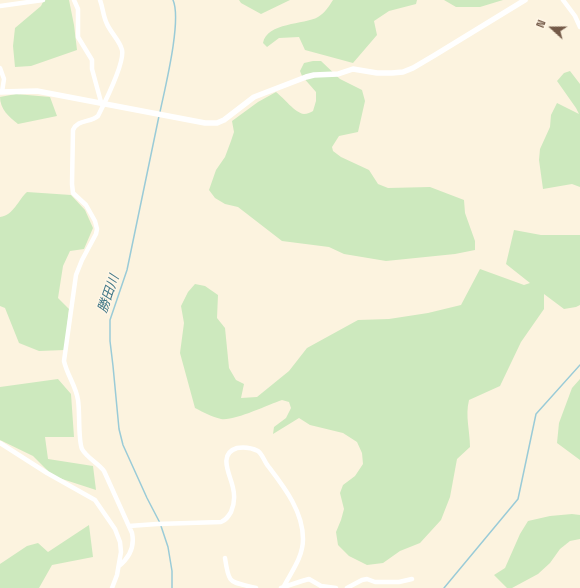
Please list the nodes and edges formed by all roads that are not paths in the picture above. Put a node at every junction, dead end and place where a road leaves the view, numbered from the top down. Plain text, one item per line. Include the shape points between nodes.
1 (43, 0) edge
2 (74, 0) edge
3 (100, 0) edge
4 (524, 0) edge
5 (563, 0) edge
6 (0, 6) edge
7 (580, 27) edge
8 (0, 68) edge
9 (1, 92) edge
10 (103, 102) junction
11 (0, 442) edge
12 (129, 526) junction
13 (225, 558) dead end
14 (119, 566) junction
15 (412, 579) dead end
16 (283, 587) edge
17 (112, 588) edge
18 (256, 588) edge
19 (336, 588) edge
20 (347, 588) edge

1 - 6 street
2 - 10 street via 78,9 78,37 92,60 92,68
3 - 10 street via 108,25 122,50 120,66
4 - 10 street via 413,68 392,74 353,69 338,74 306,77 254,97 230,117 217,123 204,123
5 - 7 street
8 - 9 street via 4,79
9 - 10 street via 37,91
10 - 12 street via 98,116 80,122 73,130 73,193 86,205 97,229 76,275 64,362 78,399 81,447 104,471
11 - 14 street via 95,500 115,529 120,542
12 - 14 street via 132,547 126,561
12 - 16 street via 225,521 234,502 234,490 226,465 228,456 237,448 256,450 262,454 296,508 302,528 300,558
13 - 18 street via 229,579
14 - 17 street
15 - 20 street via 375,582 367,579
16 - 19 street via 309,579 321,586

